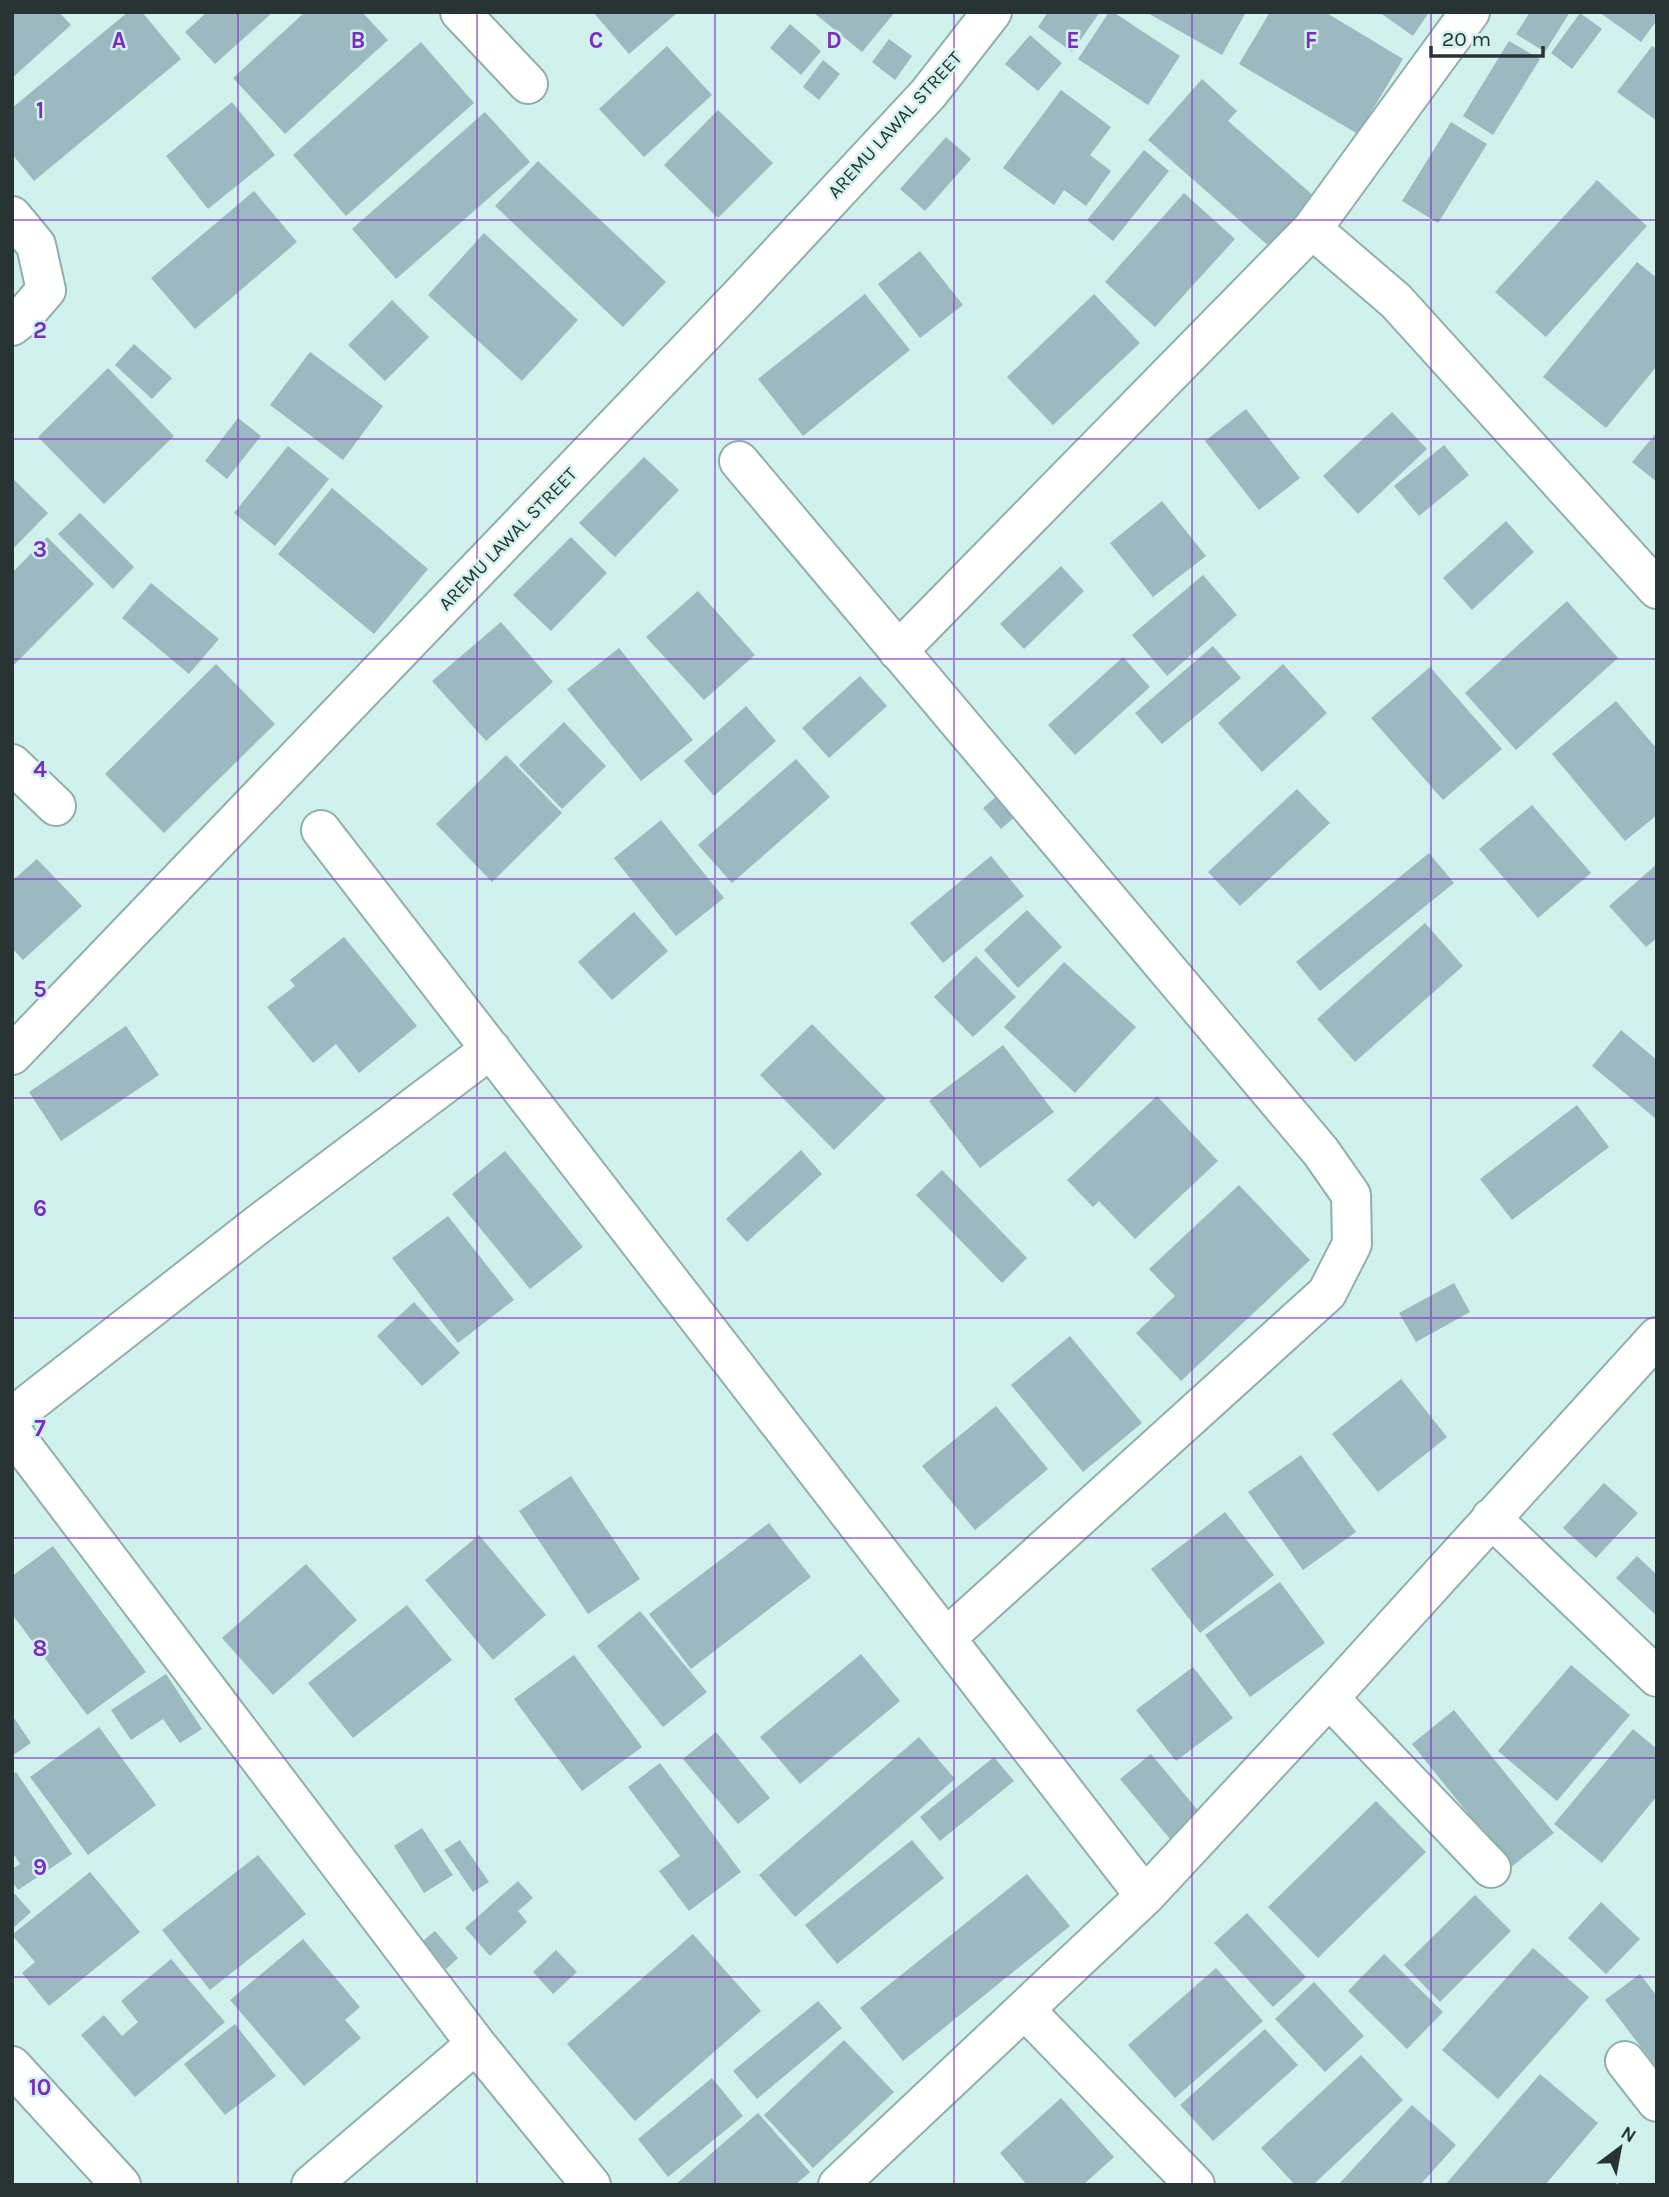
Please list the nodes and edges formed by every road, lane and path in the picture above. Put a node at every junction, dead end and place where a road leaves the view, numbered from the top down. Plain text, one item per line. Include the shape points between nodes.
1 (460, 12) edge
2 (992, 12) edge
3 (1470, 12) edge
4 (528, 84) dead end
5 (12, 216) edge
6 (1312, 229) junction
7 (12, 326) edge
8 (739, 461) dead end
9 (1657, 589) edge
10 (898, 650) junction
11 (12, 764) edge
12 (56, 806) dead end
13 (321, 830) dead end
14 (491, 1049) junction
15 (12, 1055) edge
16 (1657, 1337) edge
17 (12, 1417) edge
18 (12, 1432) edge
19 (1491, 1518) junction
20 (946, 1637) junction
21 (1657, 1677) edge
22 (1329, 1698) junction
23 (1490, 1868) dead end
24 (1145, 1896) junction
25 (1025, 2010) junction
26 (476, 2044) junction
27 (1625, 2061) dead end
28 (12, 2066) edge
29 (1657, 2102) edge
30 (121, 2185) edge
31 (311, 2185) edge
32 (591, 2185) edge
33 (838, 2185) edge
34 (1195, 2185) edge

1 - 4 street
2 - 15 street, AREMU LAWAL STREET via 928,94 741,295
3 - 6 street
5 - 7 street via 36,245 46,290
6 - 9 street via 1396,301
6 - 10 street
8 - 10 street
10 - 20 street via 1321,1152 1351,1195 1352,1244 1326,1293
11 - 12 street
13 - 14 street
14 - 17 street
14 - 20 street
16 - 19 street
18 - 26 street
19 - 21 street
19 - 22 street
20 - 24 street
22 - 23 street
22 - 24 street
24 - 25 street
25 - 33 street
25 - 34 street
26 - 31 street
26 - 32 street
27 - 29 street
28 - 30 street

